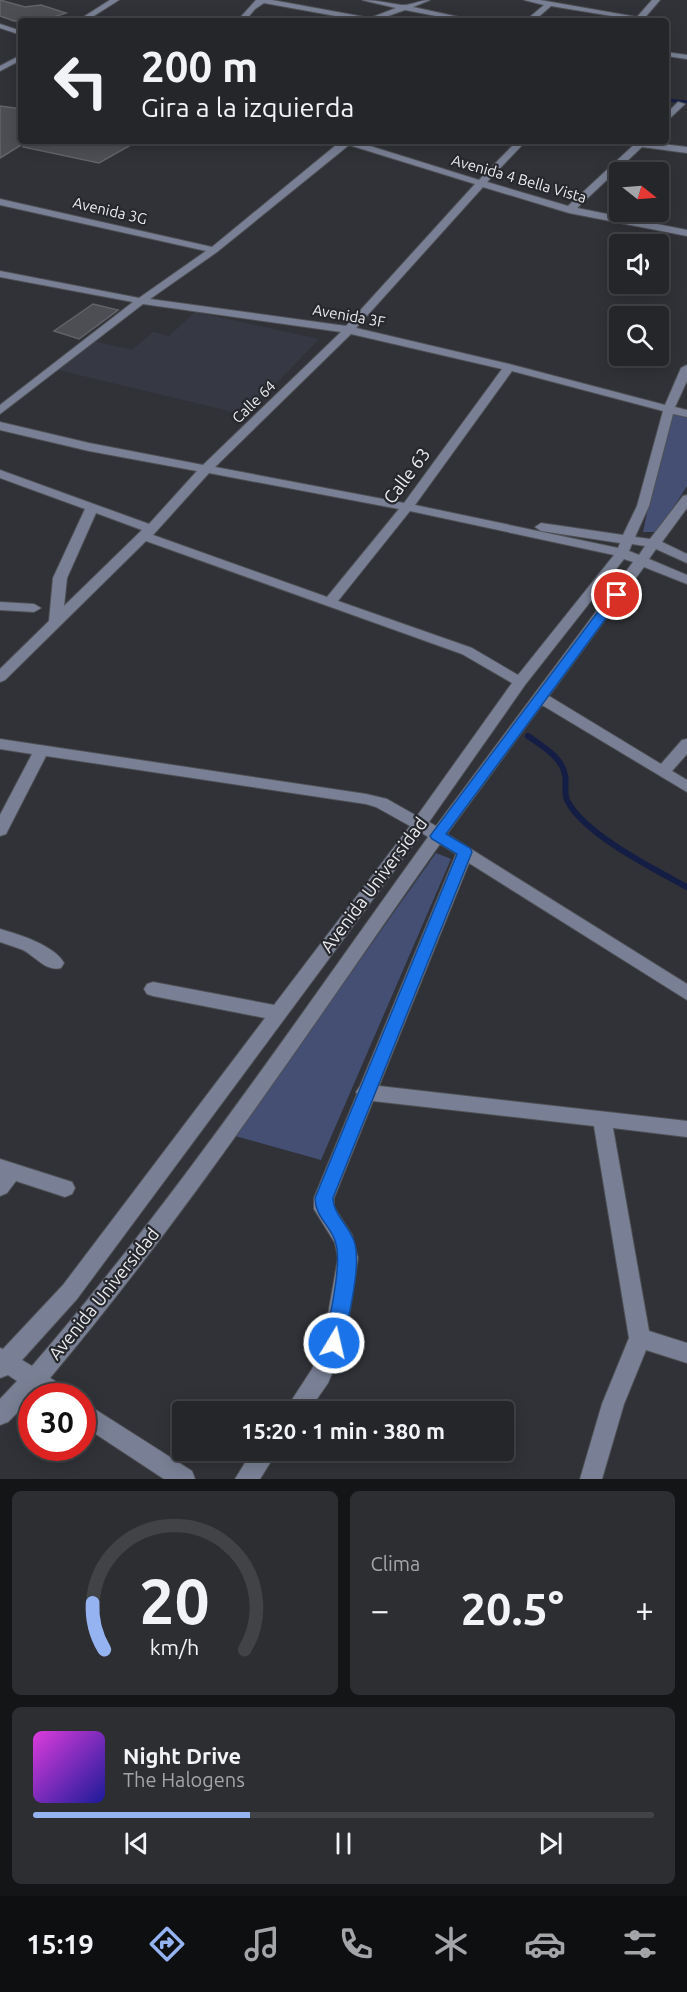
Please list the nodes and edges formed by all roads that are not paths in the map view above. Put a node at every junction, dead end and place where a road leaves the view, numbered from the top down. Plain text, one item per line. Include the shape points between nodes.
1 (115, 0) edge
2 (261, 0) edge
3 (366, 0) edge
4 (426, 0) edge
5 (528, 0) edge
6 (656, 0) edge
7 (279, 1) edge
8 (550, 4) junction
9 (403, 8) junction
10 (86, 18) edge
11 (243, 18) edge
12 (360, 18) edge
13 (375, 18) edge
14 (457, 18) edge
15 (533, 18) edge
16 (627, 18) edge
17 (640, 18) edge
18 (0, 27) edge
19 (18, 32) edge
20 (0, 36) edge
21 (18, 39) edge
22 (18, 50) edge
23 (669, 54) edge
24 (687, 57) edge
25 (0, 58) edge
26 (18, 59) edge
27 (0, 69) edge
28 (681, 104) dead end
29 (669, 116) edge
30 (343, 144) edge
31 (357, 144) edge
32 (373, 144) edge
33 (519, 144) edge
34 (640, 144) edge
35 (653, 144) edge
36 (687, 150) edge
37 (483, 181) junction
38 (0, 202) edge
39 (572, 207) junction
40 (687, 226) edge
41 (687, 233) edge
42 (214, 250) junction
43 (0, 275) edge
44 (141, 300) junction
45 (349, 330) junction
46 (509, 367) junction
47 (687, 368) edge
48 (669, 409) junction
49 (0, 411) edge
50 (687, 414) edge
51 (0, 426) edge
52 (205, 471) junction
53 (0, 474) edge
54 (687, 499) edge
55 (407, 507) junction
56 (92, 508) junction
57 (147, 533) junction
58 (655, 544) junction
59 (625, 546) junction
60 (687, 559) edge
61 (642, 561) junction
62 (687, 580) edge
63 (330, 602) junction
64 (0, 606) edge
65 (34, 608) dead end
66 (56, 622) junction
67 (0, 677) edge
68 (520, 682) junction
69 (540, 698) junction
70 (0, 744) edge
71 (687, 744) edge
72 (42, 749) junction
73 (663, 772) junction
74 (687, 787) edge
75 (420, 824) junction
76 (0, 830) edge
77 (437, 836) junction
78 (465, 852) junction
79 (0, 935) edge
80 (55, 963) dead end
81 (153, 989) dead end
82 (687, 993) edge
83 (278, 1013) junction
84 (365, 1092) junction
85 (602, 1118) junction
86 (687, 1129) edge
87 (4, 1175) edge
88 (65, 1188) dead end
89 (640, 1338) junction
90 (687, 1353) edge
91 (2, 1362) edge
92 (34, 1380) junction
93 (39, 1383) edge
94 (303, 1401) edge
95 (0, 1414) edge
96 (96, 1421) edge
97 (259, 1461) edge
98 (184, 1479) edge
99 (246, 1479) edge
100 (591, 1479) edge

1 - 10 street
2 - 7 street
2 - 11 street
3 - 9 street
4 - 9 street
5 - 8 street
6 - 17 street
7 - 12 street
8 - 15 street
8 - 16 street
9 - 13 street
9 - 14 street
18 - 19 street
20 - 21 street
22 - 25 street
23 - 24 street
26 - 27 street
28 - 29 street
30 - 42 street
31 - 37 street, Avenida 4 Bella Vista
32 - 37 street, Avenida 4 Bella Vista
33 - 37 street, Calle 64
34 - 39 street
35 - 36 street
37 - 39 street, Avenida 4 Bella Vista
37 - 45 street, Calle 64
38 - 42 street, Avenida 3G
39 - 40 street, Avenida 4 Bella Vista
39 - 41 street, Avenida 4 Bella Vista
42 - 44 street
43 - 44 street, Avenida 3F
44 - 45 street, Avenida 3F
44 - 49 street
45 - 46 street, Avenida 3F
45 - 52 street, Calle 64
46 - 48 street, Avenida 3F
46 - 55 street, Calle 63
47 - 48 street, Avenida Universidad
48 - 50 street, Avenida 3F
48 - 59 street, Avenida Universidad via 643,506
51 - 52 street
52 - 55 street
52 - 57 street, Calle 64
53 - 56 street
54 - 58 street, Avenida Universidad
55 - 59 street
55 - 63 street, Calle 63
56 - 57 street
56 - 66 street via 60,578
57 - 63 street
57 - 66 street, Calle 64
58 - 59 street
58 - 60 street
58 - 61 street, Avenida Universidad
59 - 61 street
59 - 68 street, Avenida Universidad
61 - 62 street
61 - 69 street, Avenida Universidad
63 - 68 street via 467,651
64 - 65 street
66 - 67 street, Calle 64
68 - 75 street, Avenida Universidad
69 - 73 street
69 - 77 street, Avenida Universidad
70 - 72 street
71 - 73 street
72 - 75 street via 366,799
72 - 76 street
73 - 74 street
75 - 77 street
75 - 83 street, Avenida Universidad
77 - 78 street
77 - 92 street, Avenida Universidad via 175,1205
78 - 82 street
78 - 84 street
79 - 80 street via 30,946
81 - 83 street
83 - 91 street, Avenida Universidad via 70,1292
84 - 85 street
84 - 94 street via 324,1198 324,1209 342,1235 348,1258 334,1343 320,1376
85 - 86 street
85 - 89 street
87 - 88 street
89 - 90 street
89 - 100 street via 613,1404
91 - 92 street
92 - 93 street
92 - 95 street, Avenida Universidad
96 - 98 street
97 - 99 street

